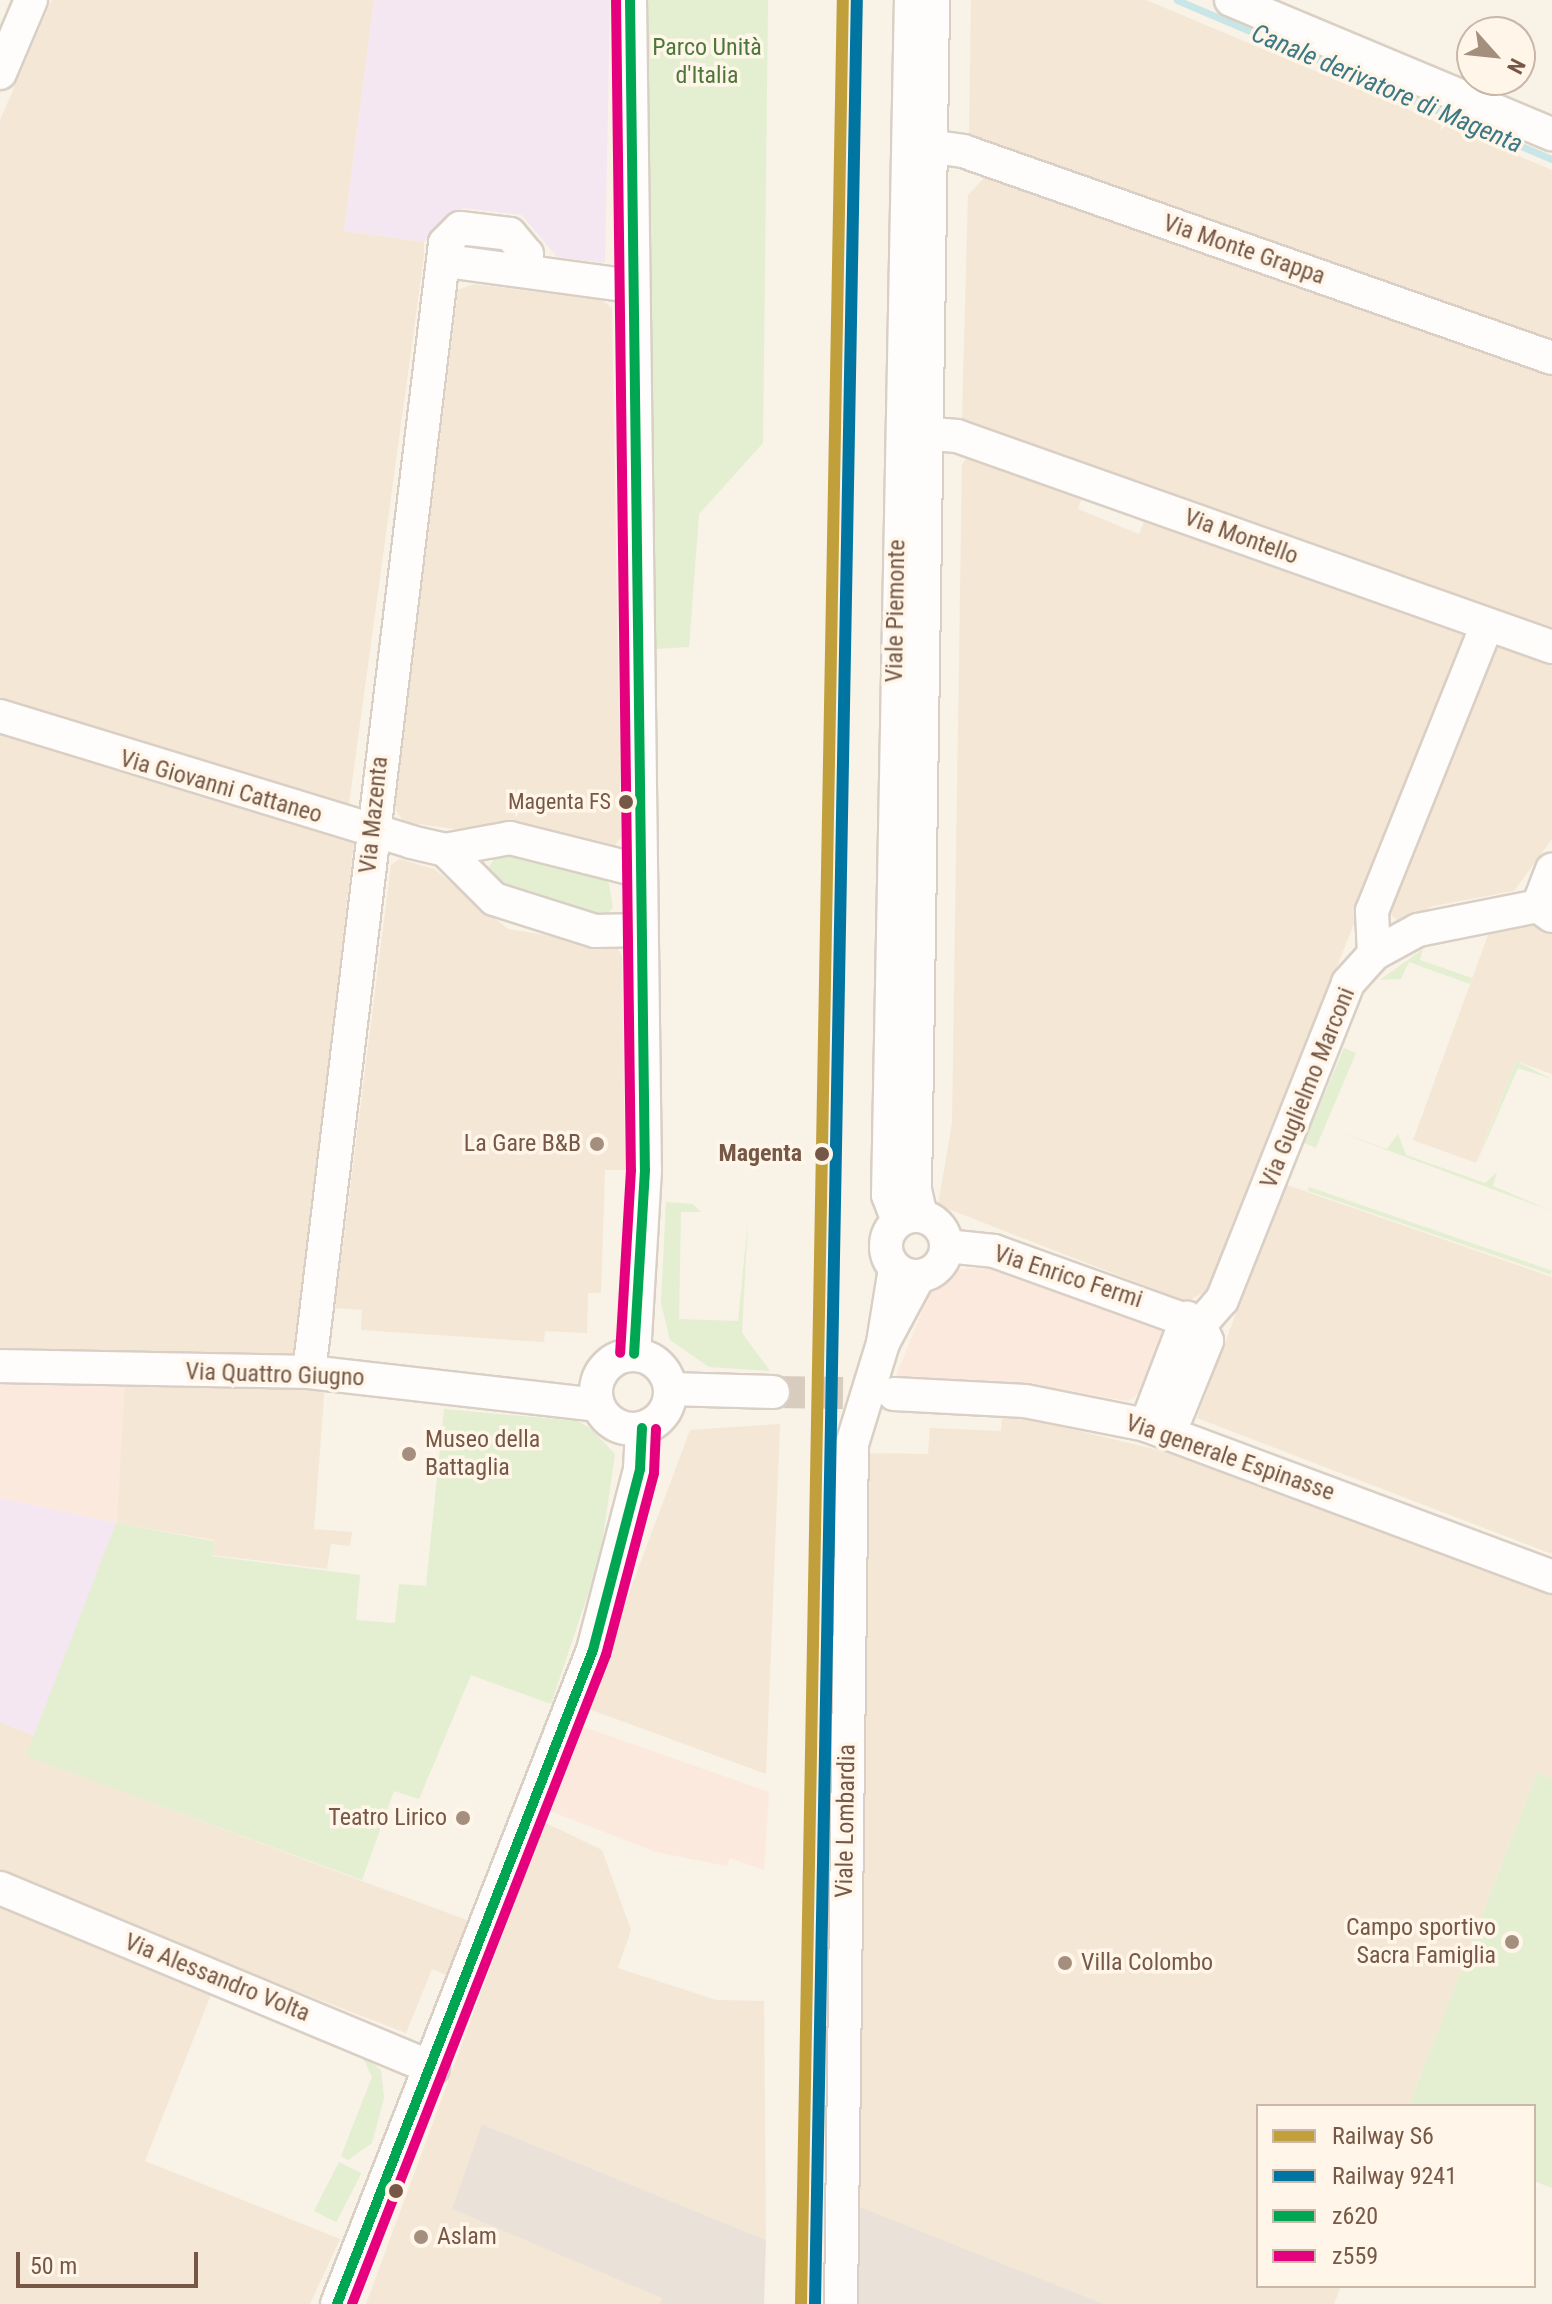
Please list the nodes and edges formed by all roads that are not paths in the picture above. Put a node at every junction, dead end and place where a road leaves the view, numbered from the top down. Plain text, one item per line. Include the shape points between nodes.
1 (31, 0) edge
2 (630, 0) edge
3 (911, 0) edge
4 (933, 0) edge
5 (1231, 0) edge
6 (0, 73) edge
7 (1552, 134) edge
8 (903, 144) junction
9 (936, 144) junction
10 (631, 286) junction
11 (1552, 358) edge
12 (914, 432) junction
13 (1487, 625) junction
14 (1552, 647) edge
15 (0, 716) edge
16 (372, 832) junction
17 (445, 850) junction
18 (1552, 870) edge
19 (641, 871) junction
20 (1545, 911) edge
21 (641, 930) junction
22 (1374, 954) junction
23 (910, 1218) junction
24 (946, 1246) junction
25 (907, 1272) junction
26 (1194, 1321) junction
27 (634, 1354) junction
28 (0, 1366) edge
29 (309, 1372) junction
30 (670, 1389) junction
31 (773, 1392) tunnel mouth
32 (894, 1394) dead end
33 (597, 1405) junction
34 (642, 1428) junction
35 (1158, 1428) junction
36 (1552, 1577) edge
37 (0, 1888) edge
38 (433, 2068) junction
39 (337, 2304) edge
40 (841, 2304) edge

1 - 6 street
2 - 10 street
3 - 8 street, Viale Piemonte
4 - 9 street, Viale Piemonte
5 - 7 street
8 - 9 street, Via Monte Grappa
8 - 12 street, Viale Piemonte
9 - 11 street, Via Monte Grappa
9 - 12 street, Viale Piemonte
10 - 16 street, Via Mazenta via 527,270 527,254 510,234 460,228 445,243 447,261 425,374
10 - 19 street
12 - 13 street, Via Montello
12 - 23 street, Viale Piemonte via 888,1195
13 - 14 street, Via Montello
13 - 22 street via 1372,911
15 - 16 street, Via Giovanni Cattaneo
16 - 17 street, Via Giovanni Cattaneo
16 - 29 street, Via Mazenta
17 - 19 street, Via Giovanni Cattaneo via 510,838
17 - 21 street via 494,899 595,931
18 - 20 street
19 - 21 street
20 - 22 street via 1418,930
21 - 27 street via 645,1190
22 - 26 street, Via Guglielmo Marconi via 1348,983 1222,1300
23 - 24 street via 939,1226
23 - 25 street via 885,1244
24 - 25 street via 936,1269
24 - 26 street, Via Enrico Fermi via 994,1251
25 - 40 street, Viale Lombardia via 852,1444
26 - 35 street, Via Guglielmo Marconi
27 - 30 street via 658,1364
27 - 33 street via 603,1369
28 - 29 street, Via Quattro Giugno
29 - 33 street, Via Quattro Giugno
30 - 31 street
30 - 34 street via 665,1411
32 - 35 street, Via generale Espinasse via 1025,1401
33 - 34 street via 614,1424
34 - 38 street via 640,1469 593,1650
35 - 36 street, Via generale Espinasse
37 - 38 street, Via Alessandro Volta
38 - 39 street

